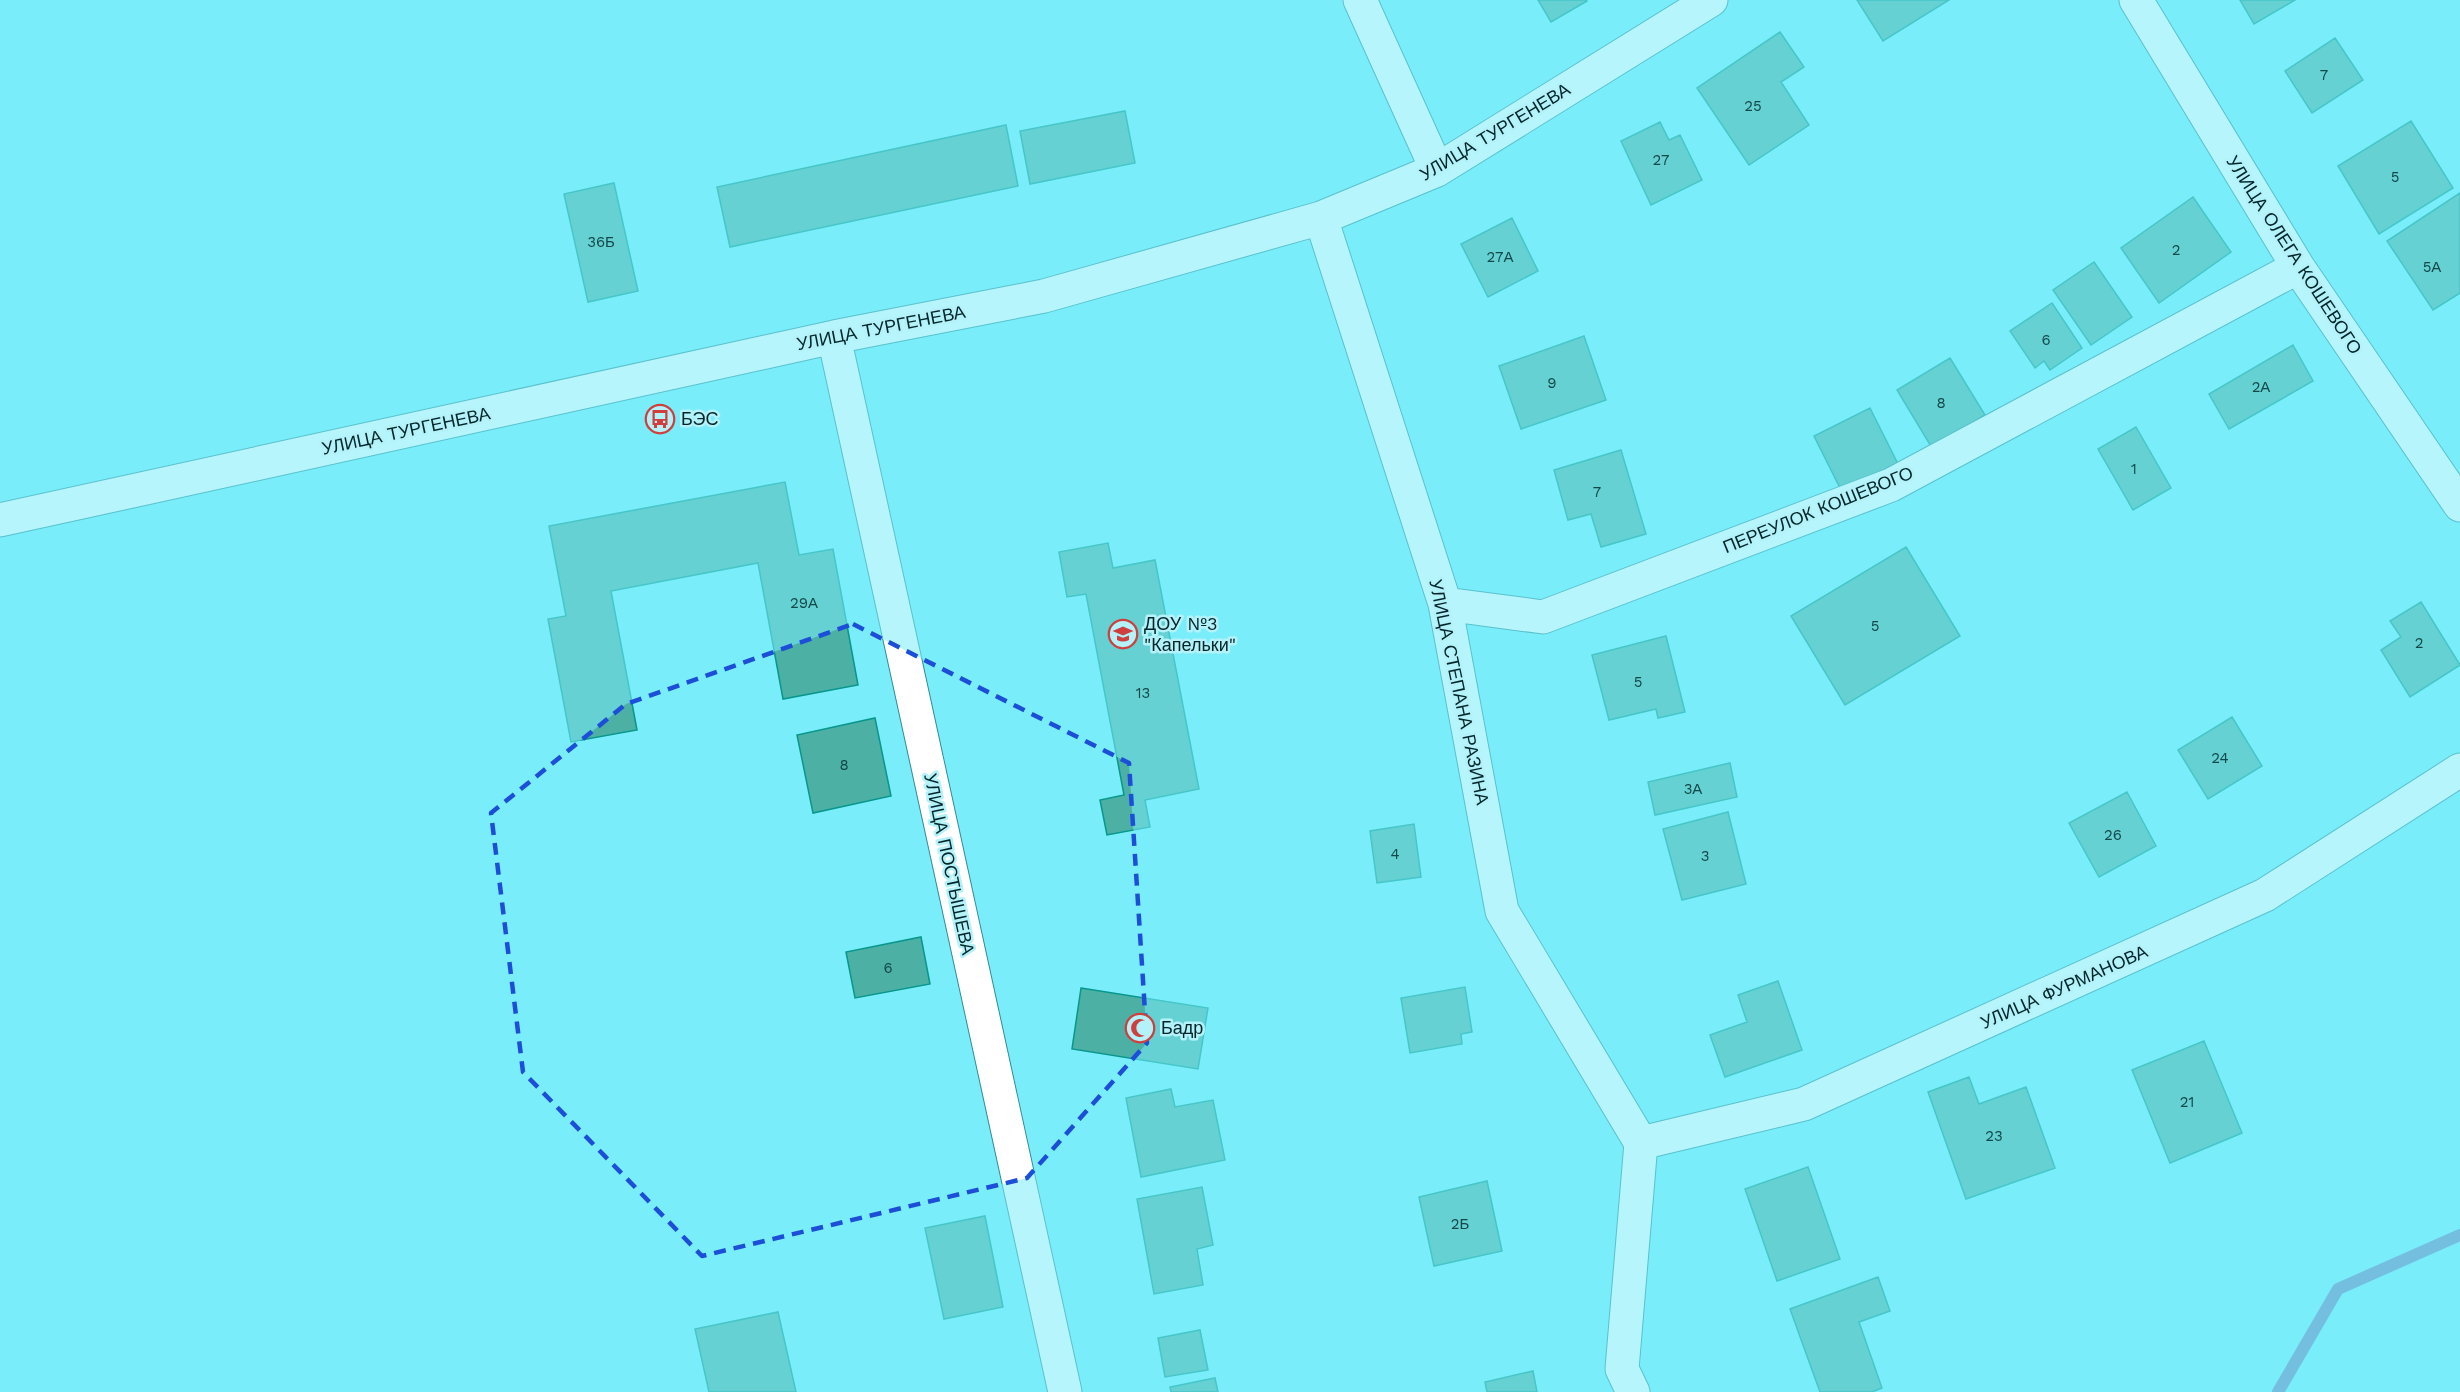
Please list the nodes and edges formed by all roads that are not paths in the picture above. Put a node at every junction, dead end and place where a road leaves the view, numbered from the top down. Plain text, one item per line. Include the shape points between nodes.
1 (1360, 0) edge
2 (1712, 0) edge
3 (2136, 0) edge
4 (1437, 170) junction
5 (1322, 218) junction
6 (2298, 267) junction
7 (834, 337) junction
8 (2460, 505) edge
9 (0, 520) edge
10 (1445, 604) junction
11 (2460, 770) edge
12 (1641, 1143) junction
13 (1065, 1392) edge
14 (1633, 1392) edge

1 - 4 street
2 - 4 street, УЛИЦА ТУРГЕНЕВА
3 - 6 street, УЛИЦА ОЛЕГА КОШЕВОГО
4 - 5 street, УЛИЦА ТУРГЕНЕВА
5 - 7 street, УЛИЦА ТУРГЕНЕВА via 1044,296
5 - 10 street, УЛИЦА СТЕПАНА РАЗИНА
6 - 8 street, УЛИЦА ОЛЕГА КОШЕВОГО
6 - 10 street, ПЕРЕУЛОК КОШЕВОГО via 1891,485 1543,617
7 - 9 street, УЛИЦА ТУРГЕНЕВА
7 - 13 street, УЛИЦА ПОСТЫШЕВА
10 - 12 street, УЛИЦА СТЕПАНА РАЗИНА via 1502,910
11 - 12 street, УЛИЦА ФУРМАНОВА via 2265,895 1804,1104
12 - 14 street via 1622,1368

